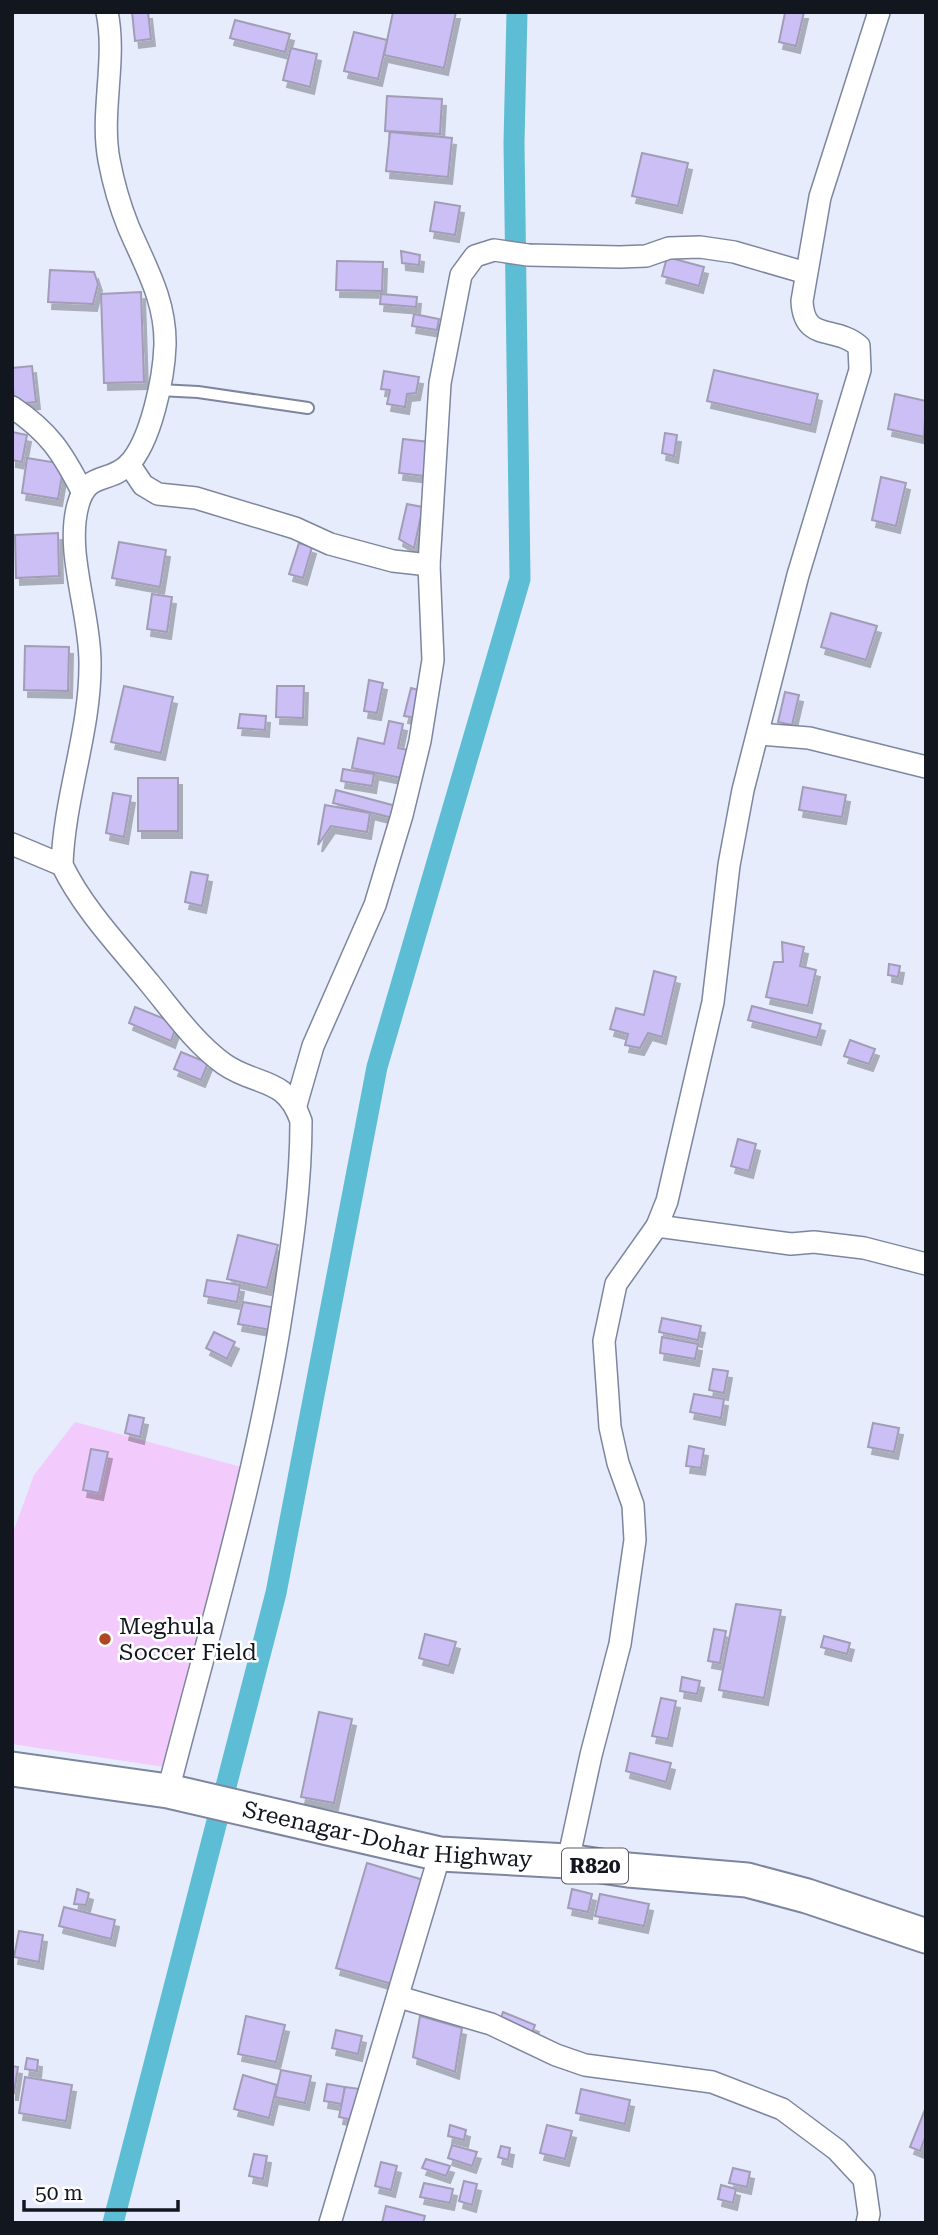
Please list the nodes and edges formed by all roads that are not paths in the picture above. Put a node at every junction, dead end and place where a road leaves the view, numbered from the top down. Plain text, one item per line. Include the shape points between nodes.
1 (107, 12) edge
2 (879, 12) edge
3 (806, 272) junction
4 (159, 390) junction
5 (12, 407) edge
6 (308, 408) dead end
7 (129, 464) junction
8 (82, 491) junction
9 (429, 565) junction
10 (758, 734) junction
11 (926, 767) edge
12 (12, 844) edge
13 (62, 865) junction
14 (296, 1105) junction
15 (657, 1226) junction
16 (926, 1264) edge
17 (12, 1769) edge
18 (177, 1793) junction
19 (440, 1854) junction
20 (568, 1861) junction
21 (926, 1936) edge
22 (399, 1997) junction
23 (330, 2223) edge
24 (867, 2223) edge

1 - 4 street via 109,158 128,225 162,304 165,345
2 - 3 street via 820,197
3 - 9 street via 700,247 669,248 646,256 528,255 494,250 475,256 461,275 440,383
3 - 10 street via 803,317 810,327 851,339 862,356 798,575
4 - 6 lane
4 - 7 street via 143,441
5 - 8 street via 61,449
7 - 8 street via 95,479
7 - 9 street via 143,485 158,494 196,498 295,528 330,544 393,561
8 - 13 street via 74,534 90,663
9 - 14 street via 433,660 402,815 375,905 313,1046
10 - 11 street via 809,738
10 - 15 street via 729,865 713,1002 667,1201
12 - 13 street
13 - 14 street via 103,927 188,1030 237,1073 286,1091
14 - 18 street via 301,1133 297,1213 273,1374
15 - 16 street via 791,1244 864,1248
15 - 20 street via 617,1284 604,1341 610,1427 633,1505 635,1540 620,1644
17 - 18 main road, Sreenagar-Dohar Highway / R820
18 - 19 main road, Sreenagar-Dohar Highway / R820
19 - 20 main road, Sreenagar-Dohar Highway / R820
19 - 22 street
20 - 21 main road, Sreenagar-Dohar Highway / R820 via 747,1880
22 - 23 street
22 - 24 street via 491,2024 585,2065 712,2082 782,2109 837,2150 864,2179

